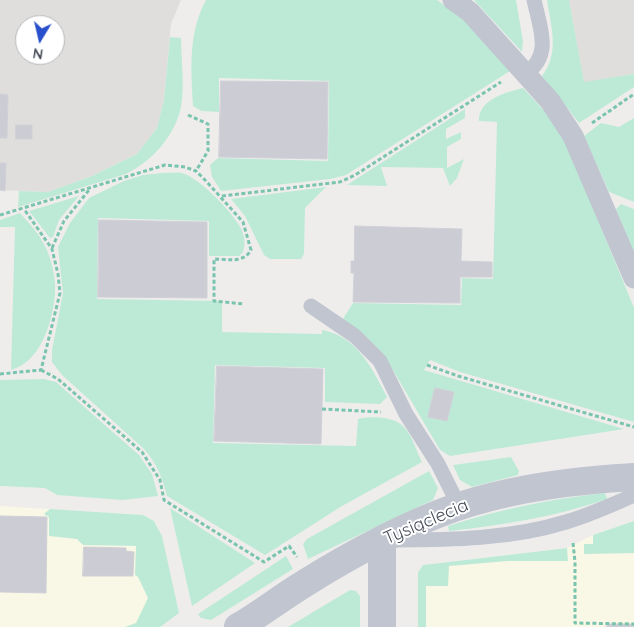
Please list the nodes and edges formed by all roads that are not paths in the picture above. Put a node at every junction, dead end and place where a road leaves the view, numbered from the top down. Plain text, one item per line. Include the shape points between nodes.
1 (453, 0) edge
2 (534, 0) edge
3 (521, 70) junction
4 (634, 278) edge
5 (311, 306) dead end
6 (634, 477) edge
7 (634, 494) edge
8 (459, 506) junction
9 (382, 540) junction
10 (238, 627) edge
11 (382, 627) edge

1 - 3 street via 470,12
2 - 3 lane via 543,41 542,55 535,67
3 - 4 street via 550,101 573,136
5 - 8 lane via 355,336 380,361 406,414 438,464
6 - 8 street, Tysiąclecia via 559,483
7 - 9 lane via 565,522 530,531 452,540
8 - 9 street, Tysiąclecia
9 - 10 street, Tysiąclecia
9 - 11 street

